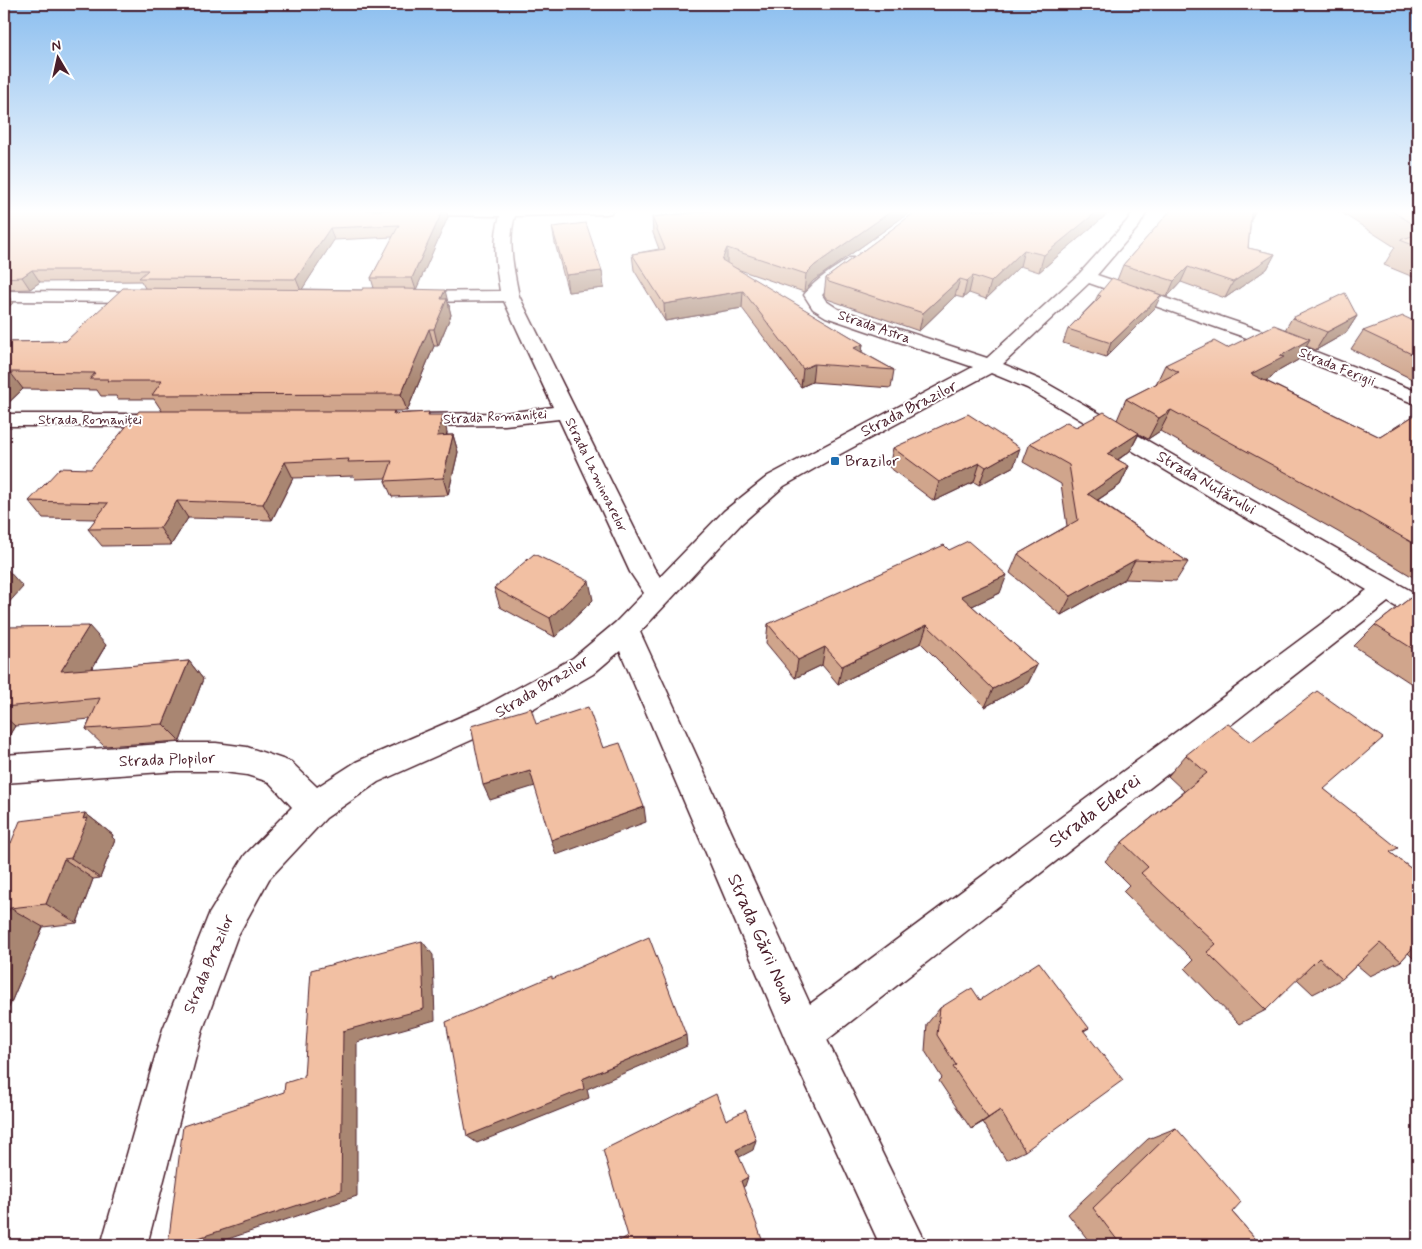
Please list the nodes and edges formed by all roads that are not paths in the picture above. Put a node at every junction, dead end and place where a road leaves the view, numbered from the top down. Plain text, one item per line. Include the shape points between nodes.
1 (505, 268) edge
2 (845, 268) edge
3 (1093, 268) edge
4 (1086, 276) junction
5 (4, 296) edge
6 (510, 296) junction
7 (170, 297) edge
8 (394, 297) edge
9 (990, 366) junction
10 (1418, 399) edge
11 (566, 412) junction
12 (4, 420) edge
13 (190, 420) edge
14 (387, 420) edge
15 (1387, 589) junction
16 (659, 595) junction
17 (1418, 607) edge
18 (625, 630) junction
19 (4, 769) edge
20 (314, 807) junction
21 (803, 1034) junction
22 (124, 1245) edge
23 (904, 1245) edge

1 - 6 street, Strada Laminoarelor
2 - 9 street, Strada Astra via 813,295 820,305 832,313
3 - 4 street, Strada Brazilor
4 - 9 street, Strada Brazilor
4 - 10 street, Strada Ferigii via 1210,318
5 - 7 street
6 - 8 street
6 - 11 street, Strada Laminoarelor
9 - 15 street, Strada Nufărului via 1034,384
9 - 16 street, Strada Brazilor via 776,481 732,517
11 - 14 street, Strada Romaniței via 505,419
11 - 16 street, Strada Laminoarelor via 643,572
12 - 13 street, Strada Romaniței
15 - 17 street, Strada Nufărului
15 - 21 street, Strada Ederei
16 - 18 street, Strada Brazilor
18 - 20 street, Strada Brazilor via 583,666 492,717 367,772
18 - 21 street, Strada Gării Noua
19 - 20 street, Strada Plopilor via 216,757 247,761 280,772
20 - 22 street, Strada Brazilor via 258,867 222,927 183,1029
21 - 23 street, Strada Gării Noua

